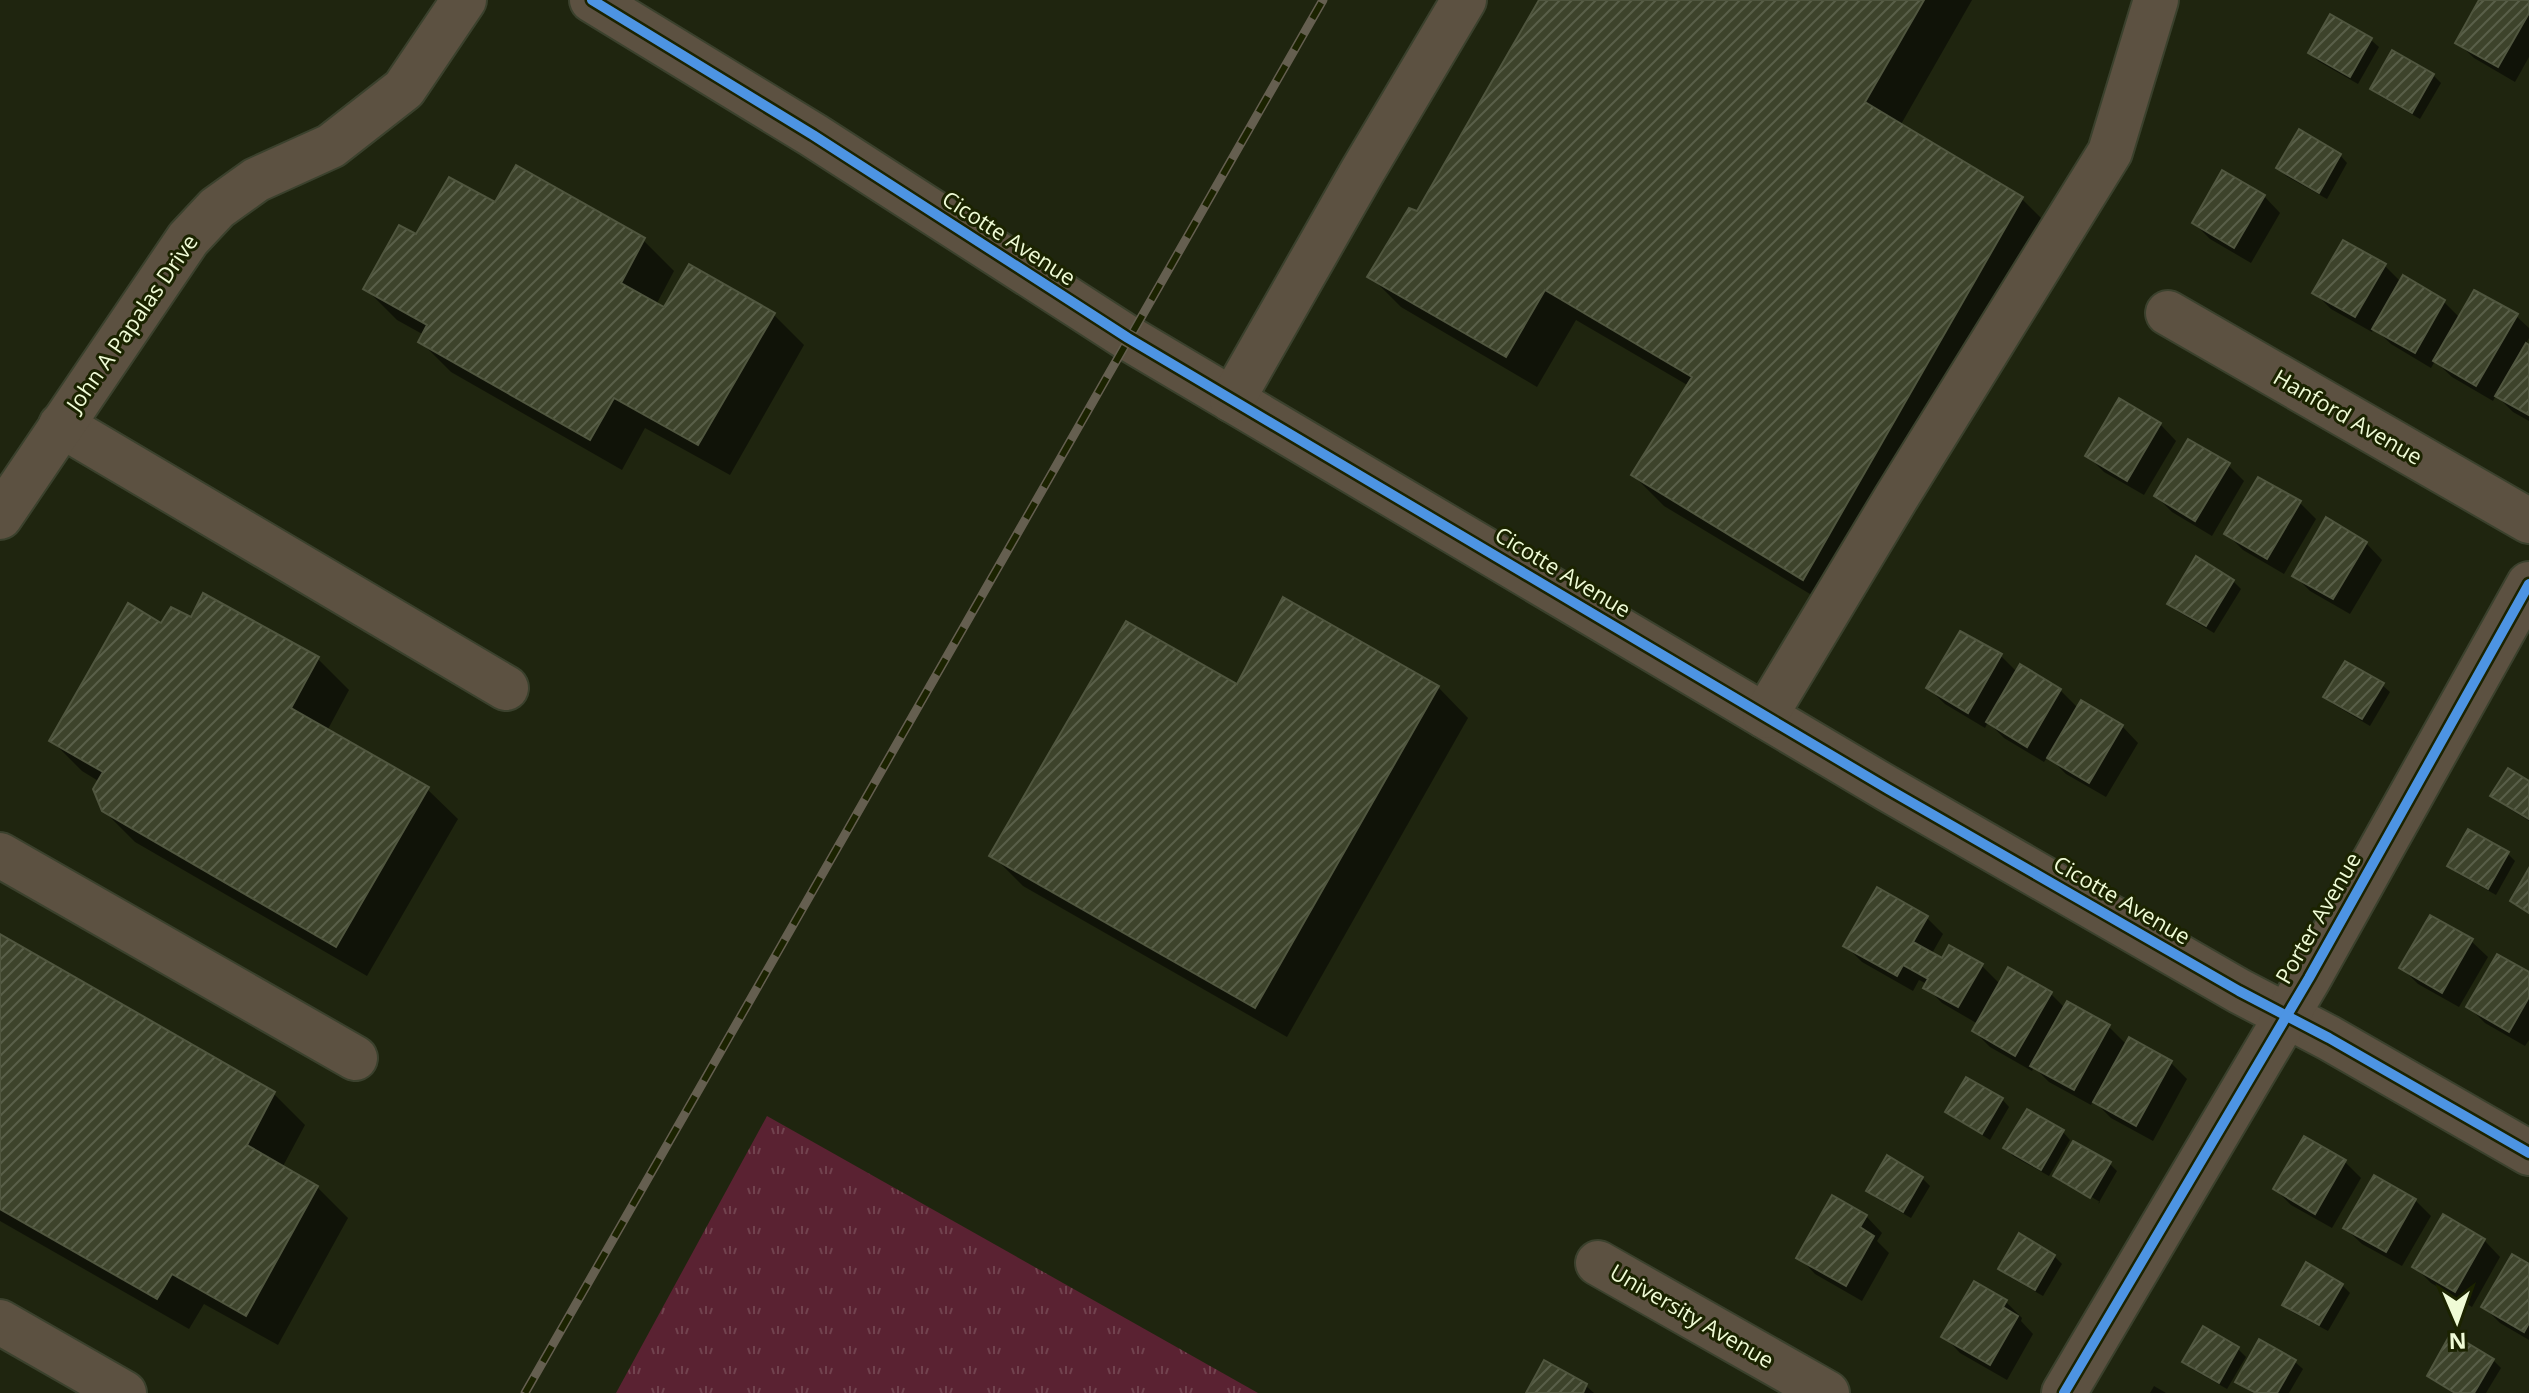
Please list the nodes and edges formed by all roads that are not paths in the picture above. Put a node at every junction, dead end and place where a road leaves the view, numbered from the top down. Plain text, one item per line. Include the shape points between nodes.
1 (464, 0) edge
2 (592, 0) edge
3 (1464, 0) edge
4 (2156, 0) edge
5 (2168, 313) dead end
6 (1232, 400) junction
7 (61, 425) junction
8 (0, 517) edge
9 (2529, 521) edge
10 (2529, 584) edge
11 (506, 688) dead end
12 (1765, 716) junction
13 (0, 855) edge
14 (2284, 1016) junction
15 (355, 1058) dead end
16 (2529, 1153) edge
17 (1598, 1263) dead end
18 (0, 1322) edge
19 (124, 1393) edge
20 (1827, 1393) edge
21 (2064, 1393) edge

1 - 7 street, John A Papalas Drive via 404,89 331,146 256,180 217,208 188,239
2 - 6 street, Cicotte Avenue
3 - 6 street
4 - 12 street via 2110,152
5 - 9 street, Hanford Avenue
6 - 12 street, Cicotte Avenue
7 - 8 street, John A Papalas Drive
7 - 11 street
10 - 14 street, Porter Avenue
12 - 14 street, Cicotte Avenue
13 - 15 street
14 - 16 street, Cicotte Avenue
14 - 21 street, Porter Avenue
17 - 20 street, University Avenue
18 - 19 street

